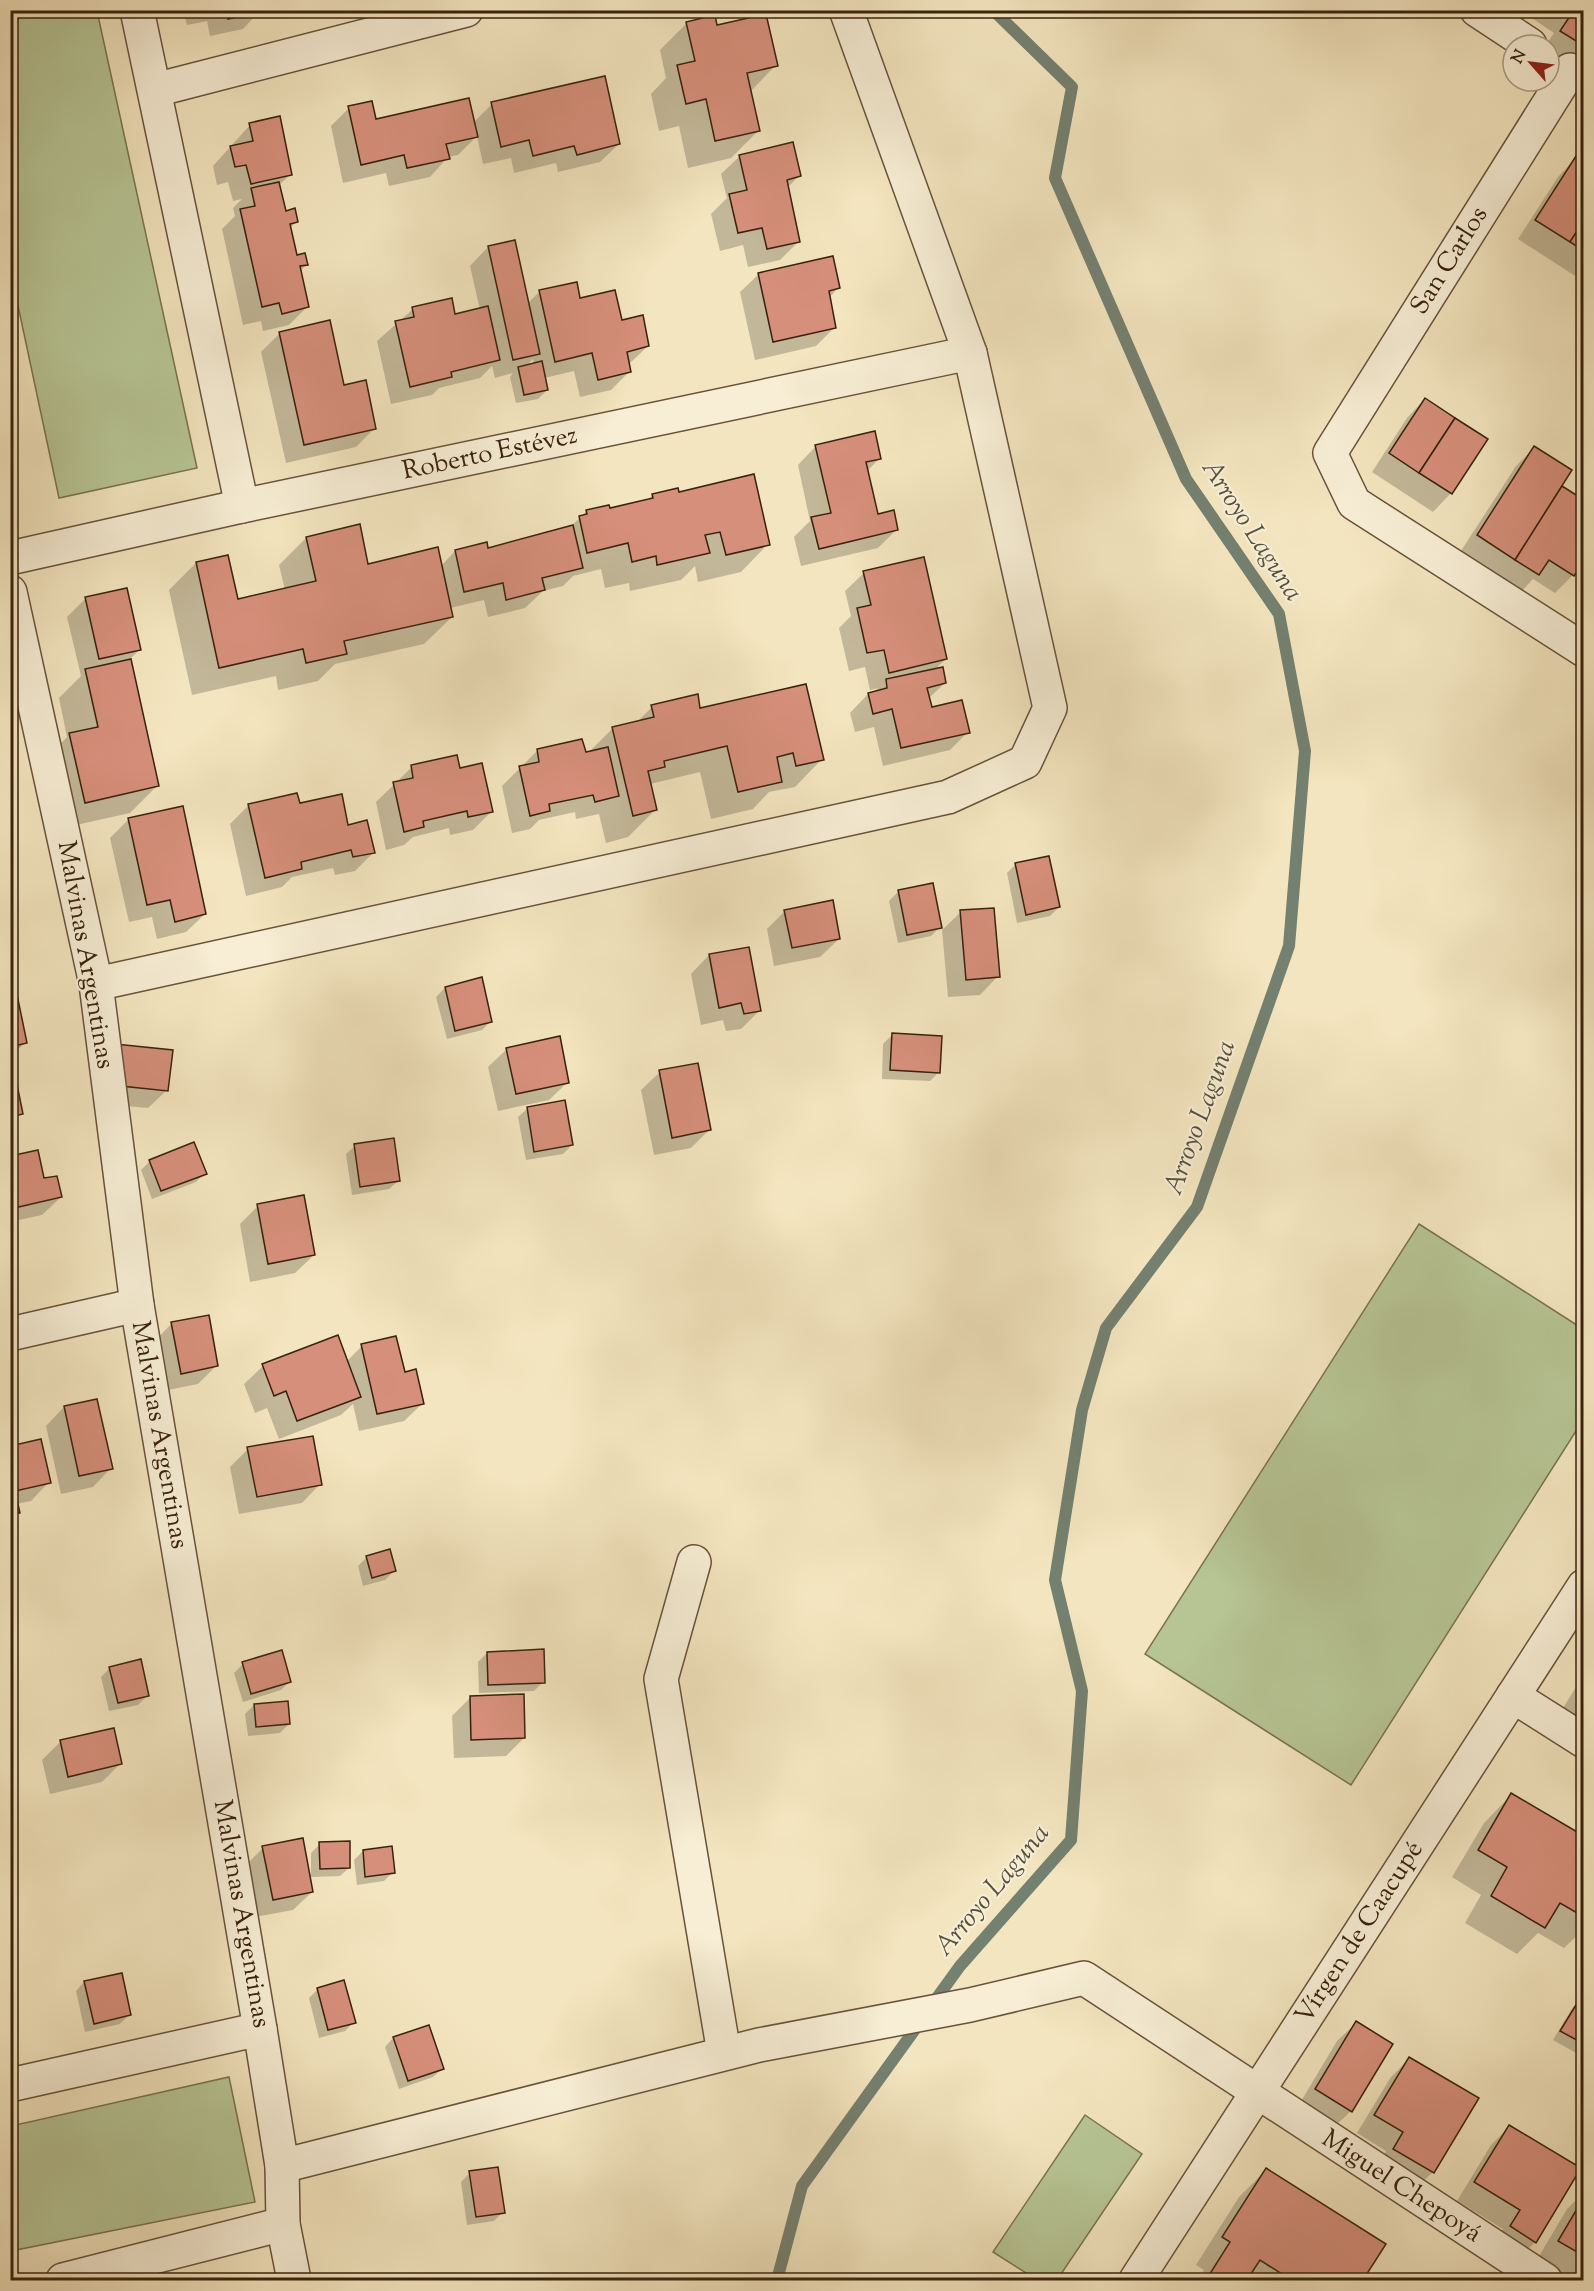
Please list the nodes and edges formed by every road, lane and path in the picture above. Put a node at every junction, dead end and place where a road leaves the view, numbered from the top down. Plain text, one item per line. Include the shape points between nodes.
1 (137, 10) edge
2 (466, 10) edge
3 (846, 10) edge
4 (1477, 10) edge
5 (1512, 33) edge
6 (1567, 68) edge
7 (155, 90) junction
8 (970, 353) junction
9 (242, 506) junction
10 (10, 558) edge
11 (10, 592) edge
12 (1584, 650) edge
13 (96, 984) junction
14 (137, 1305) junction
15 (10, 1334) edge
16 (694, 1562) dead end
17 (1584, 1586) edge
18 (1513, 1696) junction
19 (1584, 1741) edge
20 (260, 2029) junction
21 (724, 2053) junction
22 (10, 2085) edge
23 (1257, 2093) junction
24 (282, 2166) junction
25 (284, 2224) junction
26 (63, 2280) edge
27 (294, 2280) edge
28 (1136, 2280) edge
29 (1545, 2280) edge

1 - 7 street
2 - 7 street
3 - 8 street
4 - 5 street
6 - 12 street, San Carlos via 1330,453 1354,504
7 - 9 street
8 - 9 street, Roberto Estévez
8 - 13 street via 1050,708 1024,762 948,797
9 - 10 street, Roberto Estévez
11 - 13 street, Malvinas Argentinas
13 - 14 street, Malvinas Argentinas
14 - 15 street
14 - 20 street, Malvinas Argentinas
16 - 21 street via 661,1680
17 - 18 street, Vírgen de Caacupé
18 - 19 street
18 - 23 street, Vírgen de Caacupé
20 - 22 street
20 - 24 street, Malvinas Argentinas
21 - 23 street, Miguel Chepoyá via 970,2006 1084,1978
21 - 24 street, Miguel Chepoyá
23 - 28 street, Vírgen de Caacupé
23 - 29 street, Miguel Chepoyá
24 - 25 street, Malvinas Argentinas
25 - 26 street
25 - 27 street, Malvinas Argentinas

